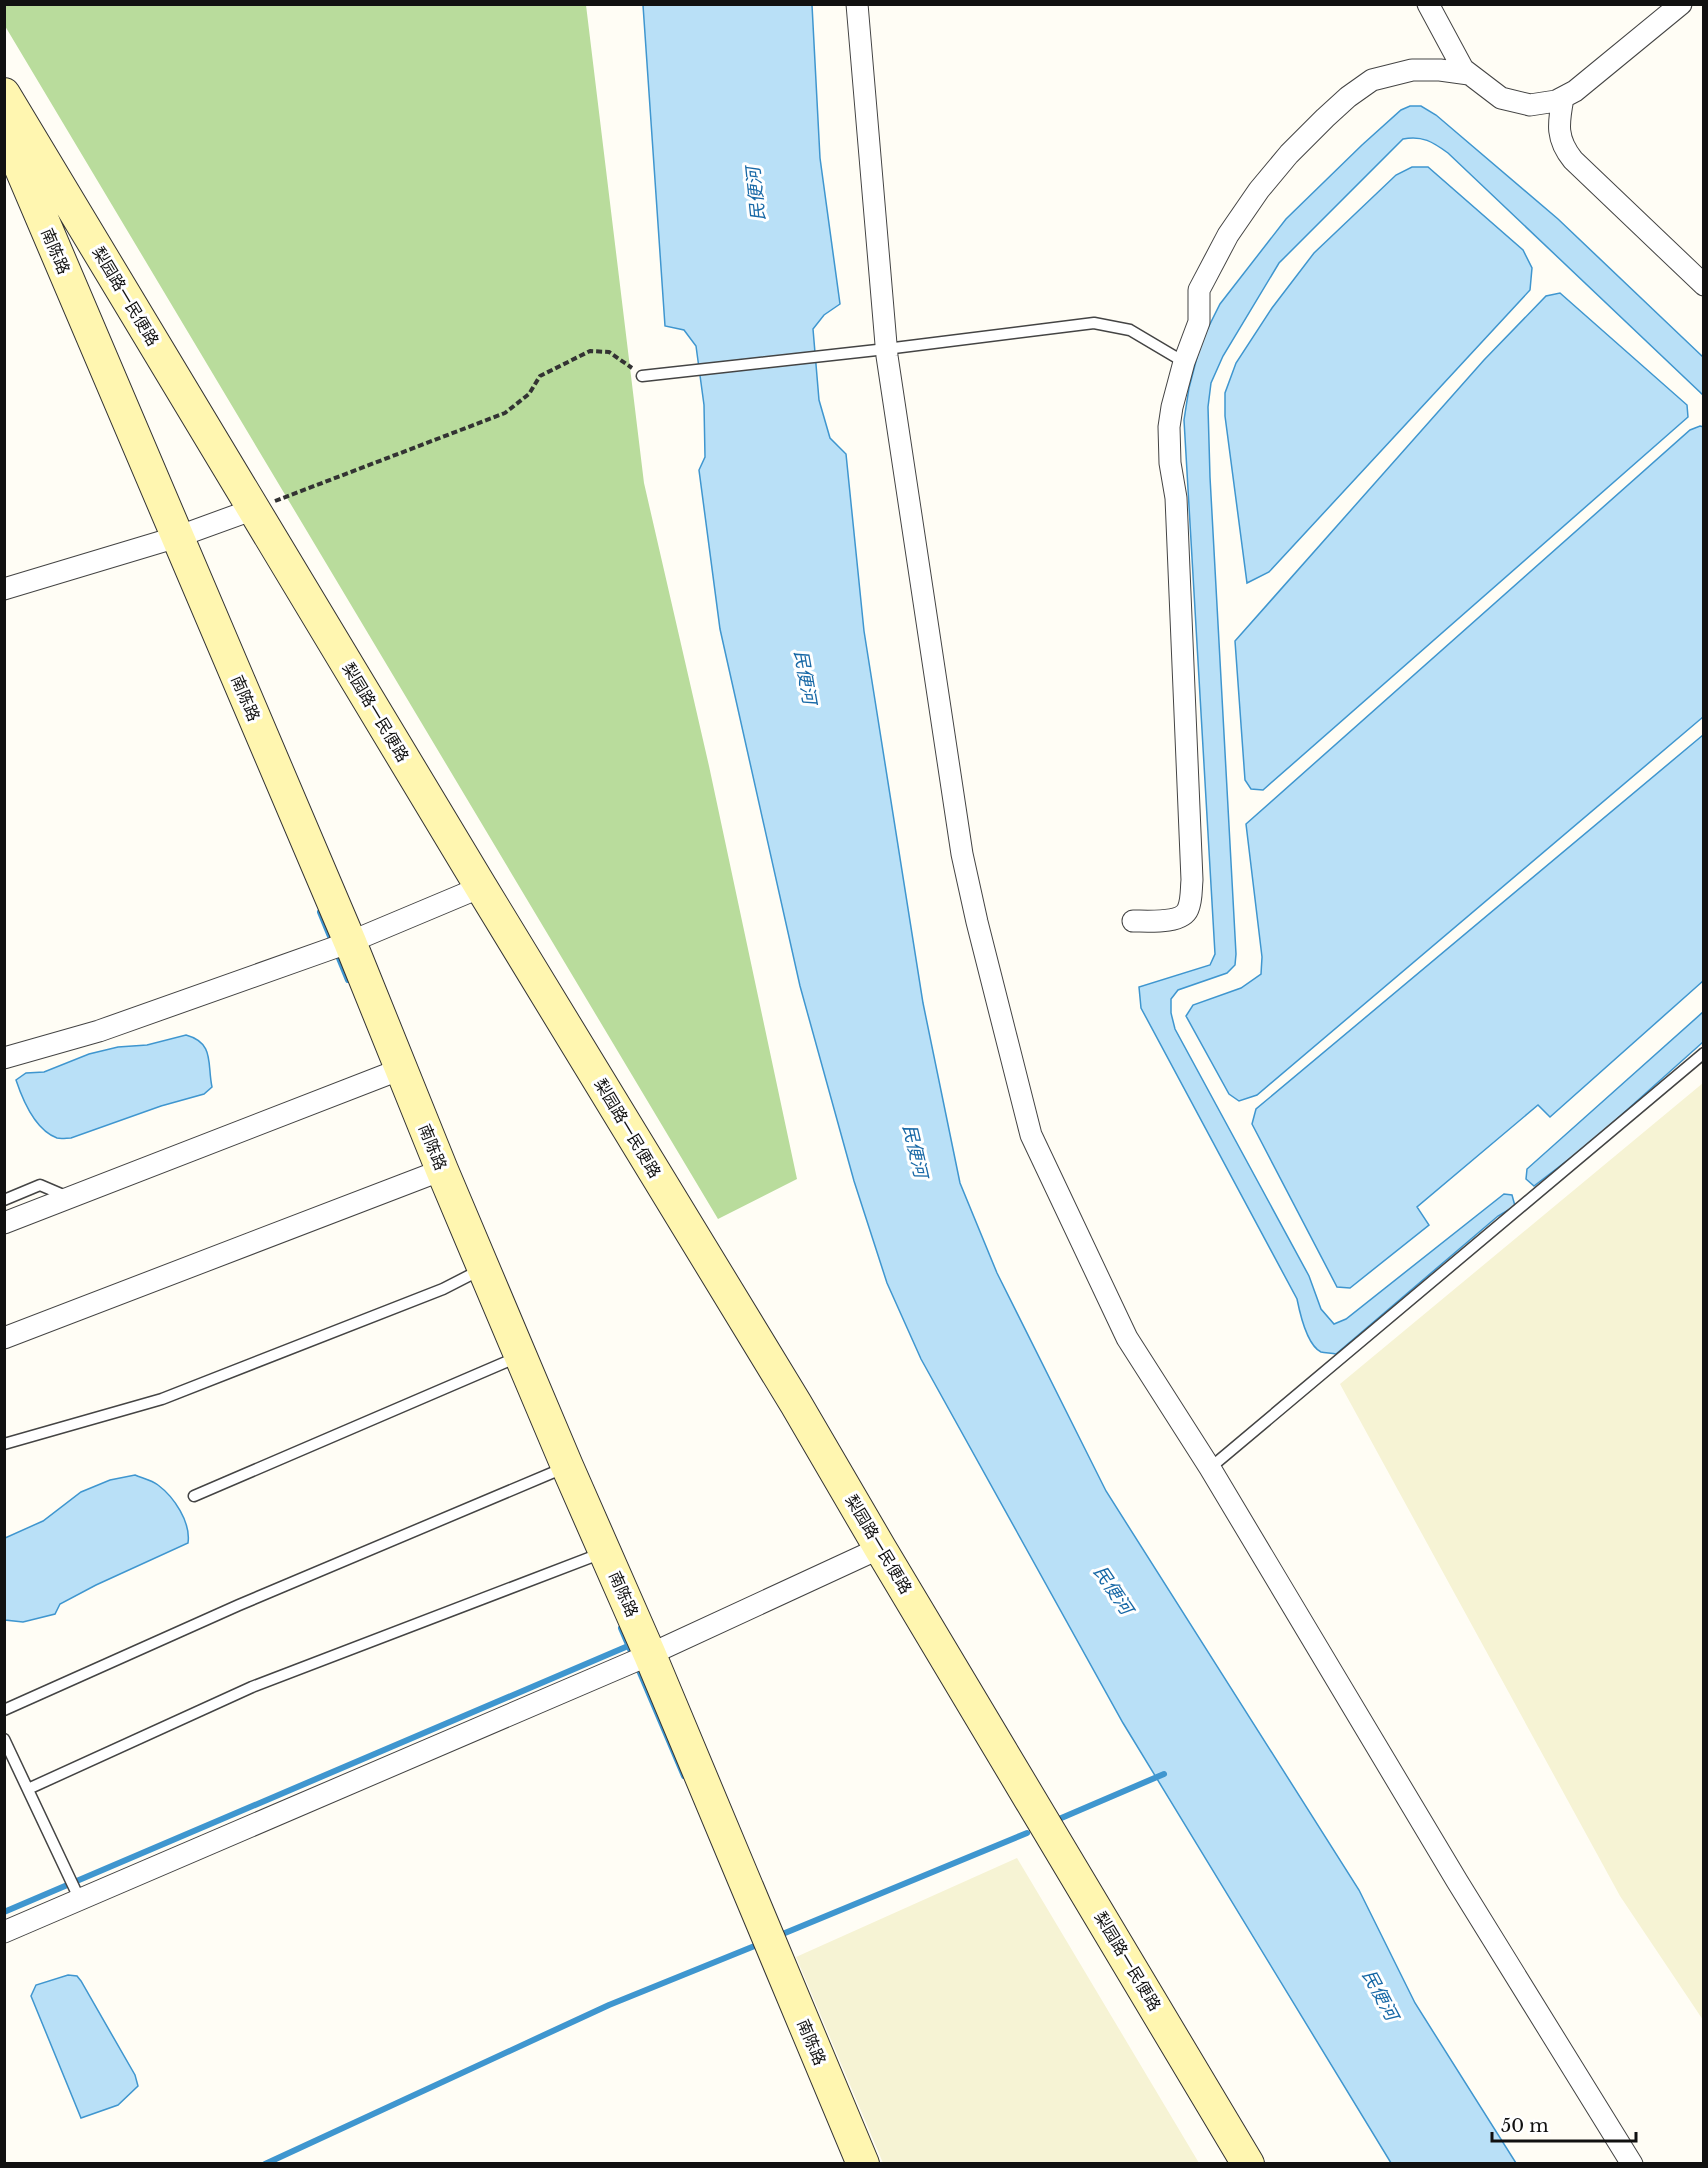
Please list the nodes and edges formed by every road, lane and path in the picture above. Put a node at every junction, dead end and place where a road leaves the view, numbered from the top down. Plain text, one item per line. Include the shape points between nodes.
1 (857, 4) edge
2 (1428, 4) edge
3 (1681, 4) edge
4 (1469, 74) junction
5 (4, 94) edge
6 (1563, 98) junction
7 (4, 129) edge
8 (1704, 285) edge
9 (886, 349) junction
10 (1184, 362) junction
11 (642, 376) joint
12 (254, 509) junction
13 (169, 540) junction
14 (4, 589) edge
15 (482, 887) junction
16 (1133, 921) dead end
17 (340, 946) junction
18 (1704, 1053) edge
19 (4, 1058) edge
20 (392, 1073) junction
21 (434, 1173) junction
22 (70, 1198) junction
23 (4, 1200) edge
24 (4, 1223) edge
25 (476, 1272) junction
26 (4, 1338) edge
27 (513, 1359) junction
28 (4, 1444) edge
29 (1210, 1468) junction
30 (560, 1470) junction
31 (194, 1496) dead end
32 (880, 1548) junction
33 (596, 1556) junction
34 (640, 1659) junction
35 (4, 1710) edge
36 (4, 1738) edge
37 (28, 1789) junction
38 (78, 1895) junction
39 (4, 1932) edge
40 (863, 2163) edge
41 (1248, 2163) edge
42 (1632, 2163) edge

1 - 9 street
2 - 4 street
3 - 6 street
4 - 6 street via 1501,98 1530,105
4 - 10 street via 1412,70 1372,80 1348,97 1288,154 1228,235 1198,290 1199,322
5 - 12 main road, 梨园路一民便路
6 - 8 street via 1559,119 1563,147
7 - 13 main road, 南陈路
9 - 10 lane via 1094,323 1130,330
9 - 11 lane
9 - 29 street via 962,854 1031,1135 1127,1338
10 - 16 street via 1172,406 1168,448 1177,510 1192,880 1184,915 1178,919
11 - 12 path via 609,352 590,351 540,375 529,394 506,413
12 - 13 street
12 - 15 main road, 梨园路一民便路
13 - 14 street
13 - 17 main road, 南陈路
15 - 17 street
15 - 32 main road, 梨园路一民便路
17 - 19 street via 99,1031
17 - 20 main road, 南陈路
18 - 29 lane
20 - 21 main road, 南陈路
20 - 22 street
21 - 25 main road, 南陈路
21 - 26 street
22 - 23 lane via 40,1185
22 - 24 street
25 - 27 main road, 南陈路
25 - 28 lane via 162,1399
27 - 30 main road, 南陈路
27 - 31 lane
29 - 42 street via 1457,1881
30 - 33 main road, 南陈路
30 - 35 lane via 239,1605
32 - 34 street
32 - 41 main road, 梨园路一民便路
33 - 34 main road, 南陈路
33 - 37 lane via 252,1687
34 - 38 street
34 - 40 main road, 南陈路
36 - 37 lane
37 - 38 lane
38 - 39 street

